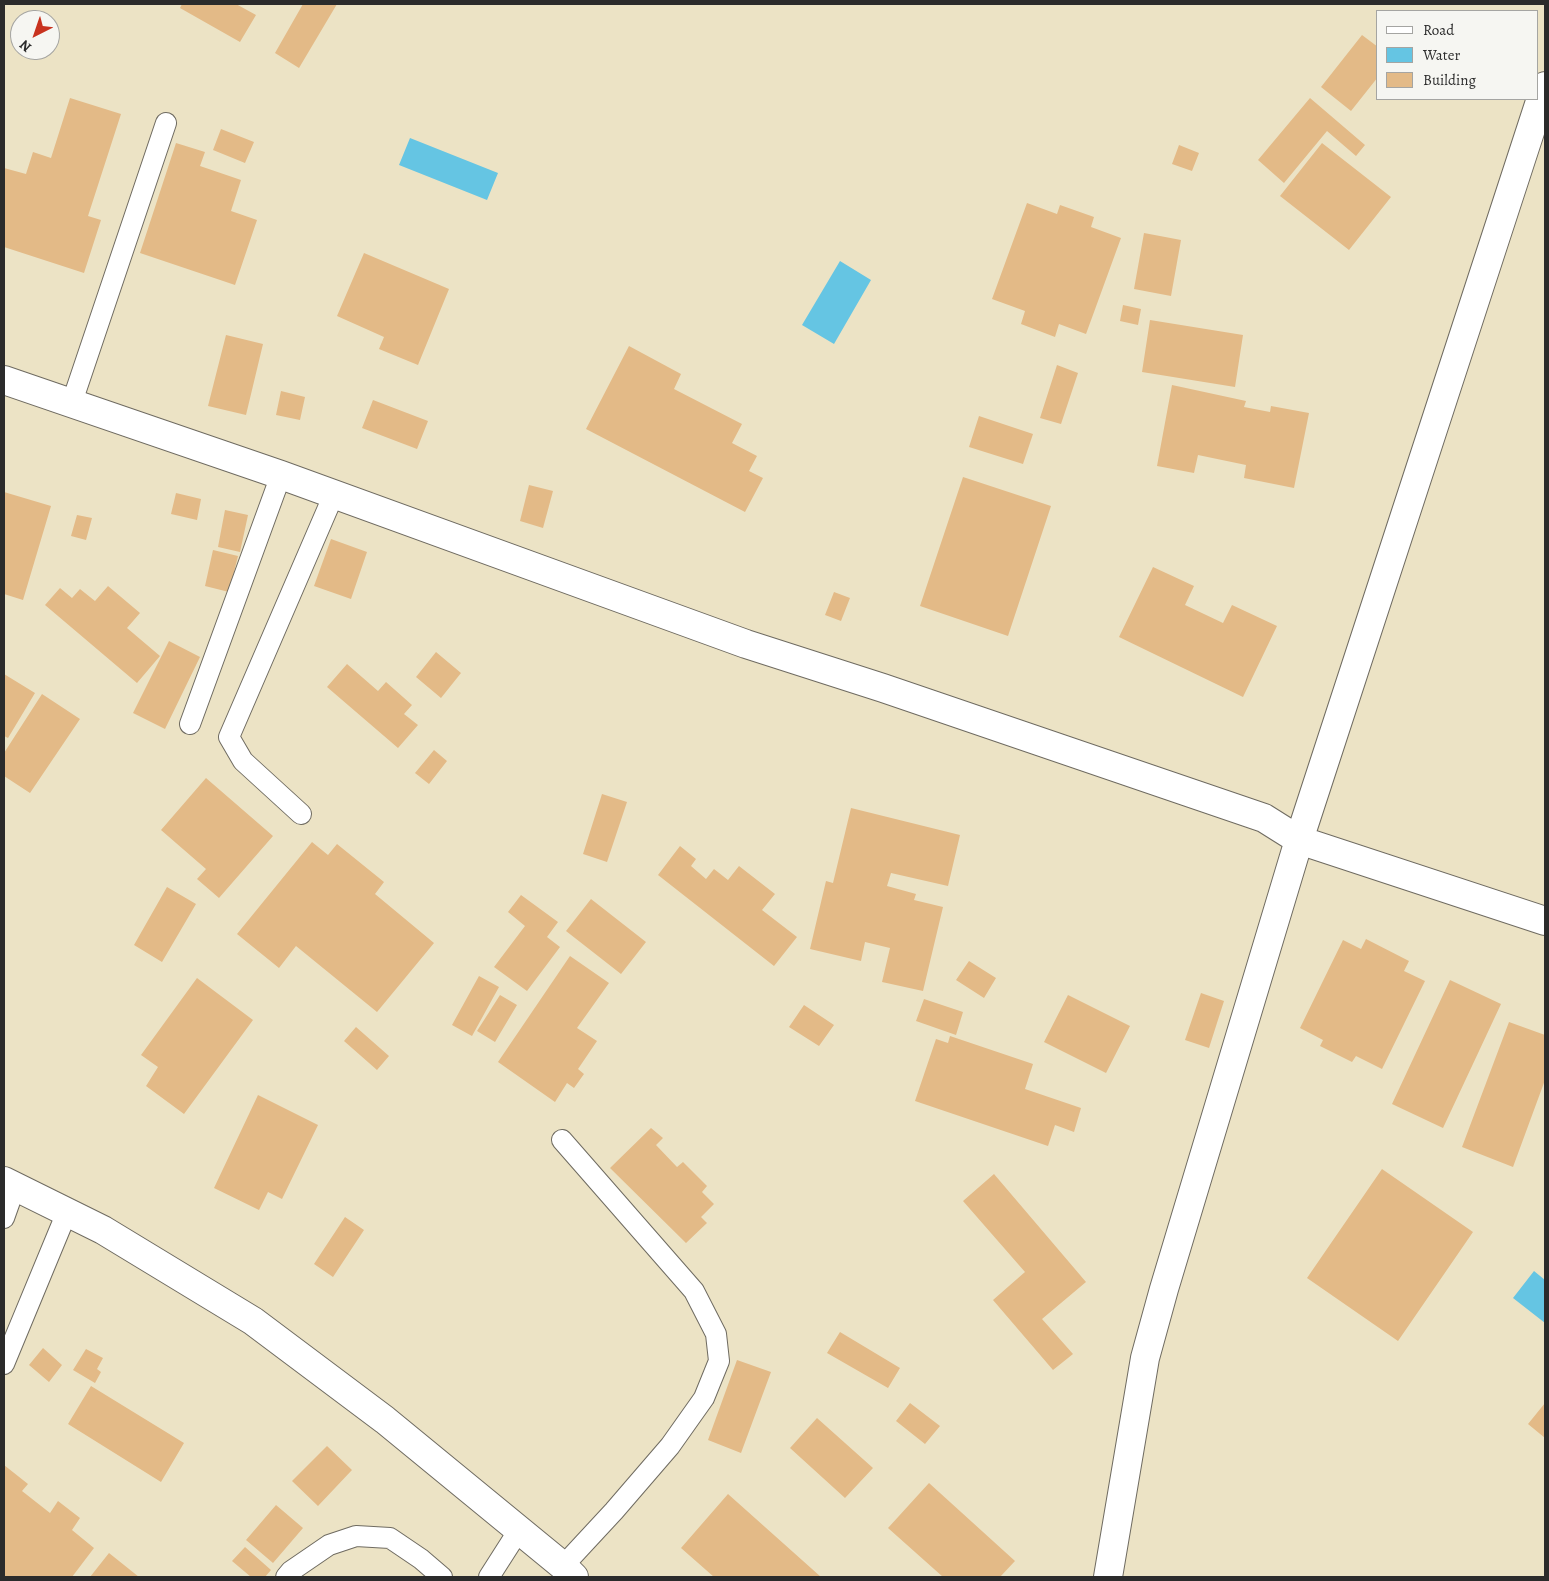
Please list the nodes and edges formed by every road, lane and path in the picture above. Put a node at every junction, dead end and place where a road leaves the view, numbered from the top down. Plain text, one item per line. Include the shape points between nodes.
1 (1545, 86) edge
2 (166, 123) dead end
3 (4, 380) edge
4 (71, 404) junction
5 (281, 475) junction
6 (334, 494) junction
7 (190, 724) dead end
8 (301, 814) dead end
9 (1299, 840) junction
10 (1545, 921) edge
11 (562, 1140) dead end
12 (9, 1184) edge
13 (67, 1212) junction
14 (4, 1218) edge
15 (4, 1364) edge
16 (519, 1530) junction
17 (569, 1571) edge
18 (286, 1577) edge
19 (442, 1577) edge
20 (489, 1577) edge
21 (1108, 1577) edge

1 - 9 street
2 - 4 lane
3 - 4 street
4 - 5 street
5 - 6 street
5 - 7 lane
6 - 8 lane via 229,737 243,761
6 - 9 street via 746,644 1264,818
9 - 10 street
9 - 21 street via 1145,1358
11 - 17 lane via 694,1291 716,1334 719,1361 704,1398 670,1446 614,1511
12 - 13 street
12 - 14 lane
13 - 15 lane
13 - 16 street via 103,1230 253,1321 385,1420
16 - 17 street
16 - 20 lane
18 - 19 lane via 329,1546 356,1536 390,1538 421,1558

